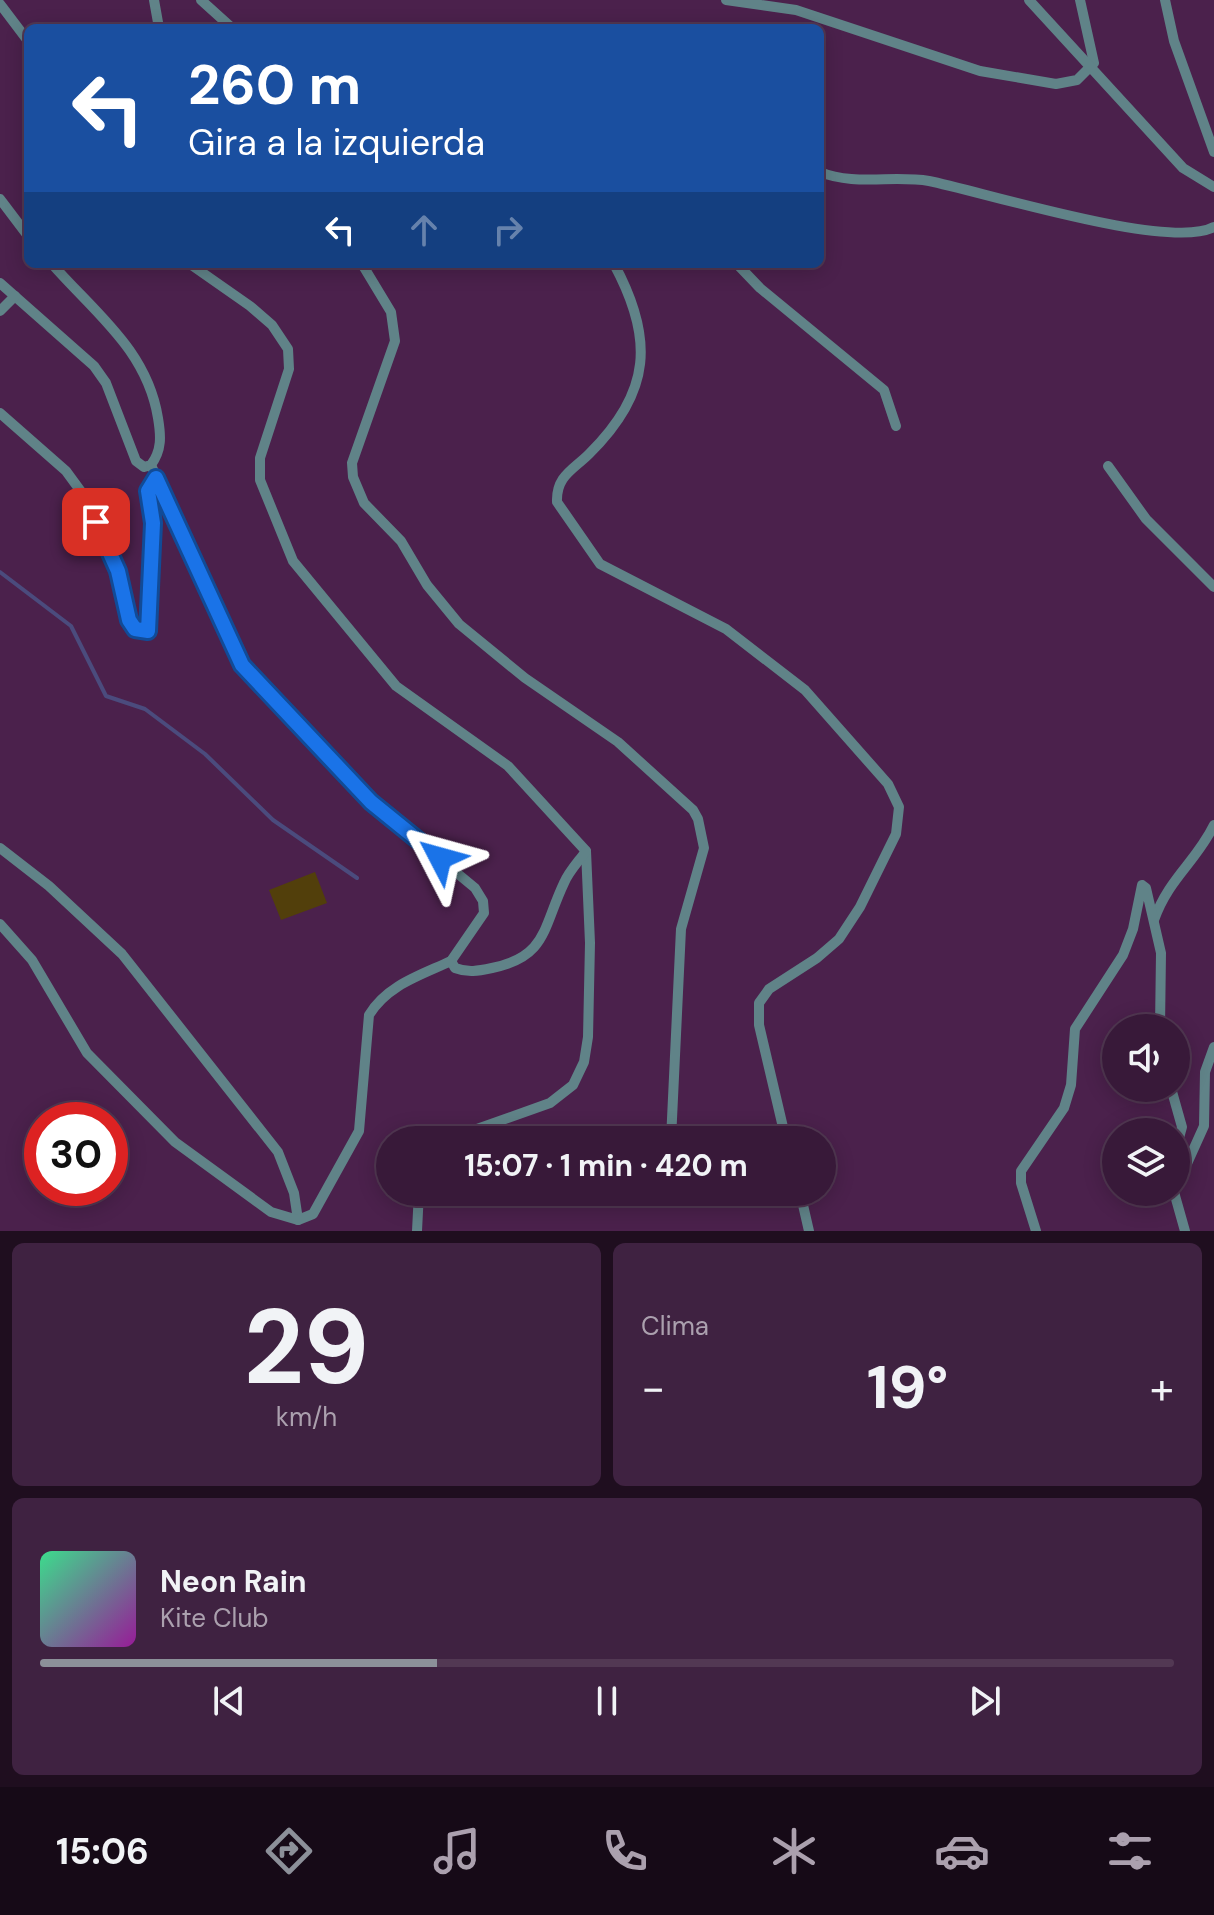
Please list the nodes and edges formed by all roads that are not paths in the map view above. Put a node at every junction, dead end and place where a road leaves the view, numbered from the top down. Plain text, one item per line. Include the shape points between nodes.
1 (154, 0) edge
2 (201, 0) edge
3 (726, 0) edge
4 (1029, 0) edge
5 (1080, 0) edge
6 (1165, 0) edge
7 (0, 4) edge
8 (158, 24) edge
9 (228, 24) edge
10 (24, 36) edge
11 (1092, 67) junction
12 (1214, 152) edge
13 (824, 173) edge
14 (1214, 187) edge
15 (0, 199) edge
16 (1214, 227) edge
17 (24, 231) edge
18 (56, 268) edge
19 (196, 268) edge
20 (364, 268) edge
21 (616, 268) edge
22 (741, 268) edge
23 (0, 283) edge
24 (15, 296) junction
25 (0, 311) edge
26 (0, 413) edge
27 (896, 426) dead end
28 (151, 465) junction
29 (1108, 466) dead end
30 (156, 478) junction
31 (1214, 587) edge
32 (1214, 825) edge
33 (0, 848) edge
34 (586, 851) junction
35 (1154, 922) junction
36 (0, 924) edge
37 (451, 961) junction
38 (1160, 1014) edge
39 (1214, 1047) edge
40 (485, 1126) edge
41 (672, 1126) edge
42 (783, 1126) edge
43 (1190, 1157) edge
44 (418, 1206) edge
45 (803, 1206) edge
46 (1179, 1206) edge
47 (298, 1220) junction
48 (417, 1231) edge
49 (809, 1231) edge
50 (1036, 1231) edge
51 (1185, 1231) edge

1 - 8 street
2 - 9 street
3 - 11 street via 796,10 980,71 1056,84 1077,80
4 - 11 street
5 - 11 street via 1095,60
6 - 12 street via 1174,41
7 - 10 street
11 - 14 street via 1183,168
13 - 16 street via 933,182 1162,233
15 - 17 street
18 - 28 street via 118,331 143,369 161,438
19 - 34 street via 272,325 288,349 289,369 260,458 260,480 293,561 396,686 508,766
20 - 41 street via 391,312 395,341 352,463 364,503 401,541 459,624 525,678 618,742 693,810 702,830 699,873 681,929
21 - 42 street via 643,335 638,374 608,431 559,481 557,502 600,564 726,629 805,690 888,784 899,807 896,834 839,939 769,989 759,1003 759,1025
22 - 27 street via 884,390
23 - 24 street
24 - 25 street
24 - 28 street via 94,366 106,383 136,461
26 - 30 street via 66,471 85,497 118,571 129,620 143,633 151,622 153,523 148,491
28 - 30 street
29 - 31 street via 1146,519
30 - 37 street via 242,665 371,802 463,877 483,901 484,913
32 - 35 street via 1172,881
33 - 47 street via 122,954 278,1152
34 - 37 street via 565,880 541,942 523,960 465,972
34 - 40 street via 590,943 584,1062 573,1085 550,1103
35 - 38 street via 1161,953
35 - 50 street via 1142,885 1123,955 1075,1029 1064,1108 1021,1171
36 - 47 street via 32,960 87,1053 114,1083 175,1142 271,1212
37 - 47 street via 377,1001 369,1015 359,1131 313,1214
39 - 43 street via 1205,1072 1204,1126
44 - 48 street
45 - 49 street
46 - 51 street

